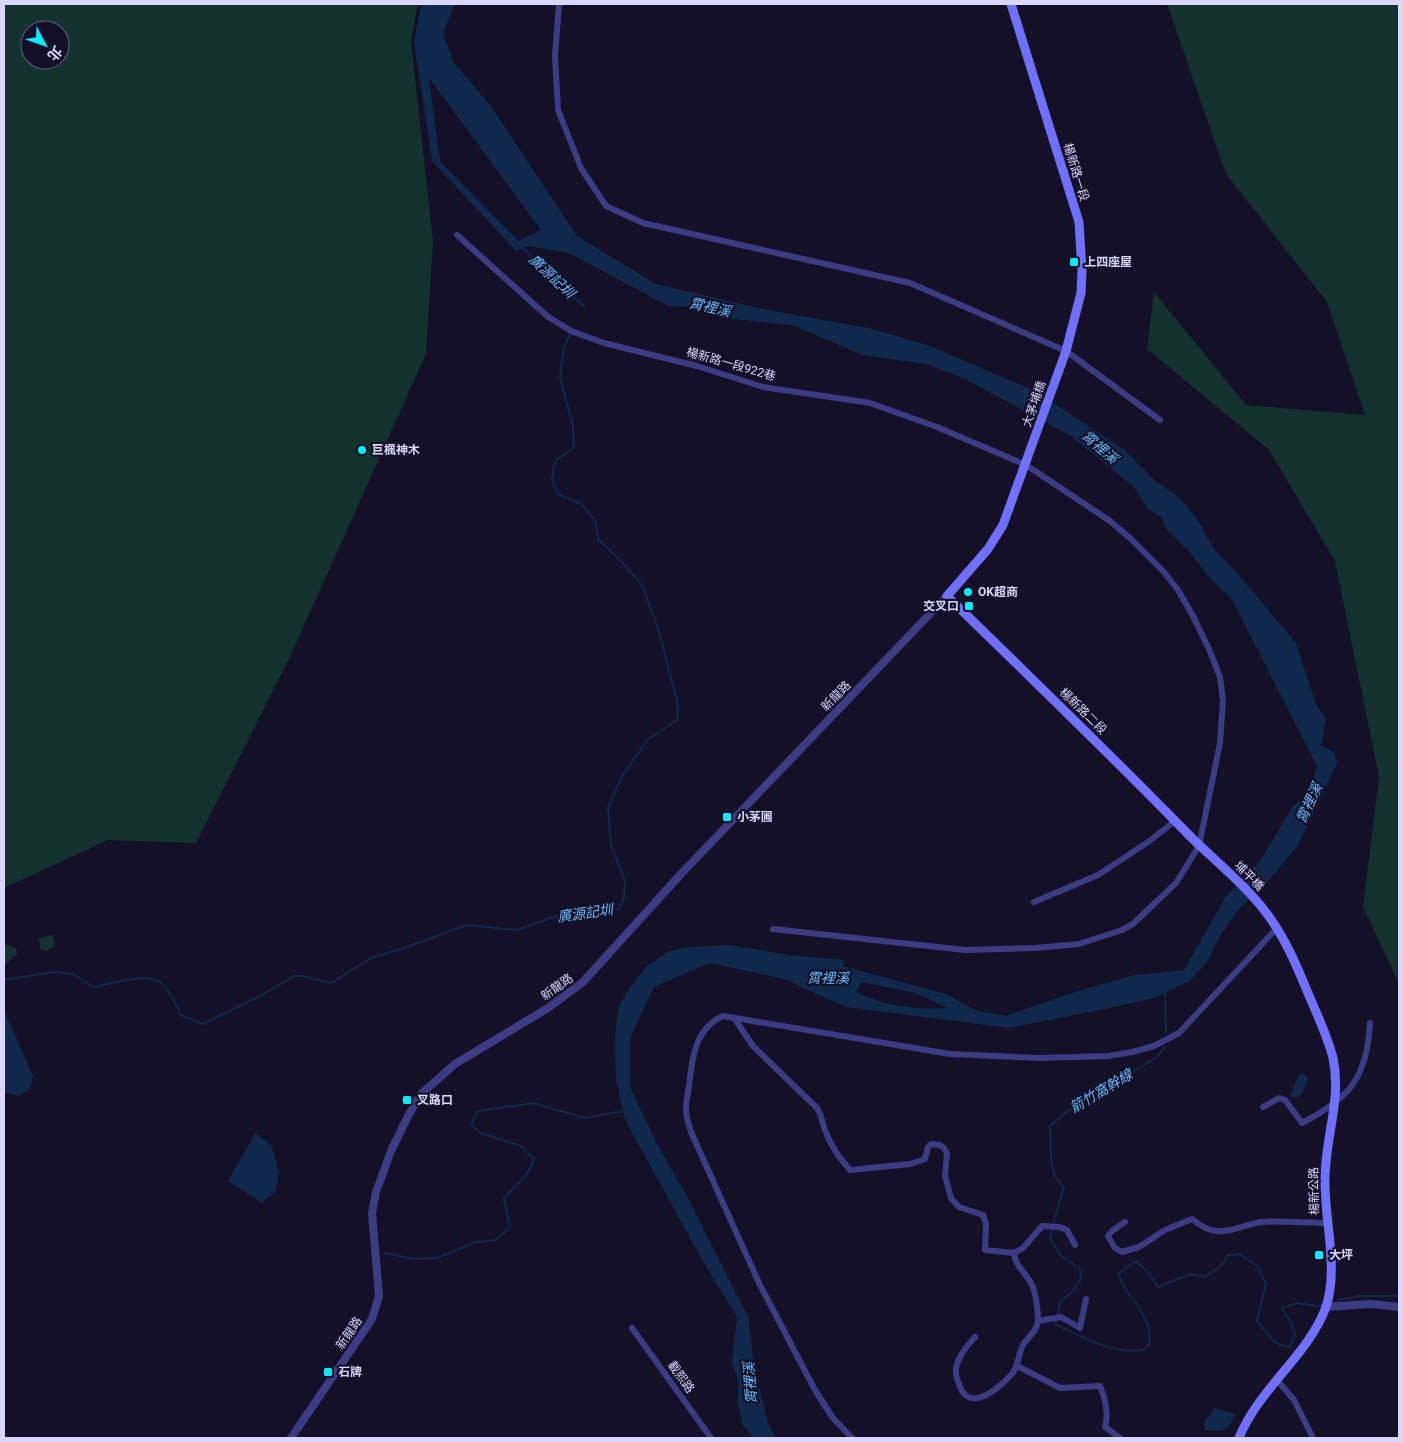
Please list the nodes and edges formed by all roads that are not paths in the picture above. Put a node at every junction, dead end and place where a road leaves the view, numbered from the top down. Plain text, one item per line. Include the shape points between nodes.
1 (559, 4) edge
2 (1011, 4) edge
3 (457, 235) dead end
4 (1066, 351) junction
5 (1160, 420) dead end
6 (1026, 465) junction
7 (948, 596) junction
8 (1175, 821) junction
9 (1199, 846) junction
10 (1034, 902) dead end
11 (773, 928) dead end
12 (1277, 928) junction
13 (734, 1018) junction
14 (1370, 1023) dead end
15 (1336, 1102) junction
16 (1263, 1107) dead end
17 (1125, 1222) dead end
18 (1328, 1223) junction
19 (1075, 1245) dead end
20 (1014, 1253) junction
21 (1086, 1299) dead end
22 (1326, 1307) junction
23 (1399, 1307) edge
24 (1038, 1320) junction
25 (632, 1328) dead end
26 (976, 1336) dead end
27 (1017, 1366) junction
28 (1276, 1379) junction
29 (291, 1438) edge
30 (711, 1438) edge
31 (852, 1438) edge
32 (1120, 1438) edge
33 (1239, 1438) edge
34 (1313, 1438) edge

1 - 4 street via 555,56 558,110 580,168 606,206 643,223 910,283
2 - 4 main road, 楊新路一段 via 1079,222 1081,293
3 - 6 street, 楊新路一段922巷 via 536,307 571,332 762,387 870,403
4 - 5 street
4 - 6 main road, 大茅埔橋
6 - 7 main road via 1003,525 988,549
6 - 9 street, 楊新路一段922巷 via 1110,521 1163,571 1178,590 1209,649 1220,678 1223,700 1220,744
7 - 8 main road, 楊新路二段
7 - 29 street, 新龍路 via 680,875 583,982 548,1008 455,1064 421,1094 391,1152 376,1192 372,1213 379,1296 372,1319
8 - 9 main road, 楊新路二段
8 - 10 street via 1098,875
9 - 11 street via 1176,883 1133,924 1079,944 965,950
9 - 12 main road, 埔平橋 via 1260,905
12 - 13 street via 1179,1033 1154,1046 1109,1056 1038,1058 950,1054
12 - 15 main road, 楊新公路 via 1328,1040 1335,1071
13 - 20 street via 753,1046 817,1108 835,1150 850,1170 910,1164 925,1159 932,1144 940,1145 947,1153 945,1176 951,1198 959,1207 983,1216 986,1224 985,1250
13 - 31 street via 723,1016 713,1020 696,1045 686,1109 691,1132 759,1283 816,1392
14 - 15 street via 1367,1053 1355,1084
15 - 16 street via 1302,1123 1285,1100 1279,1098
15 - 18 main road, 楊新公路 via 1326,1159
17 - 18 street via 1108,1236 1115,1248 1122,1252 1139,1247 1165,1230 1192,1219 1219,1232 1262,1222
18 - 22 main road, 楊新公路 via 1330,1282
19 - 20 street via 1067,1230 1042,1226 1023,1248
20 - 24 street via 1015,1261 1033,1288
21 - 24 street via 1080,1328 1061,1317
22 - 23 street via 1370,1304
22 - 28 main road, 楊新公路 via 1308,1339
24 - 27 street via 1035,1331 1023,1345
25 - 30 street, 載熙路
26 - 27 street via 956,1367 962,1390 968,1397 989,1394
27 - 32 street via 1060,1388 1100,1386 1104,1397 1104,1427
28 - 33 main road, 楊新公路 via 1253,1409
28 - 34 street via 1294,1400

